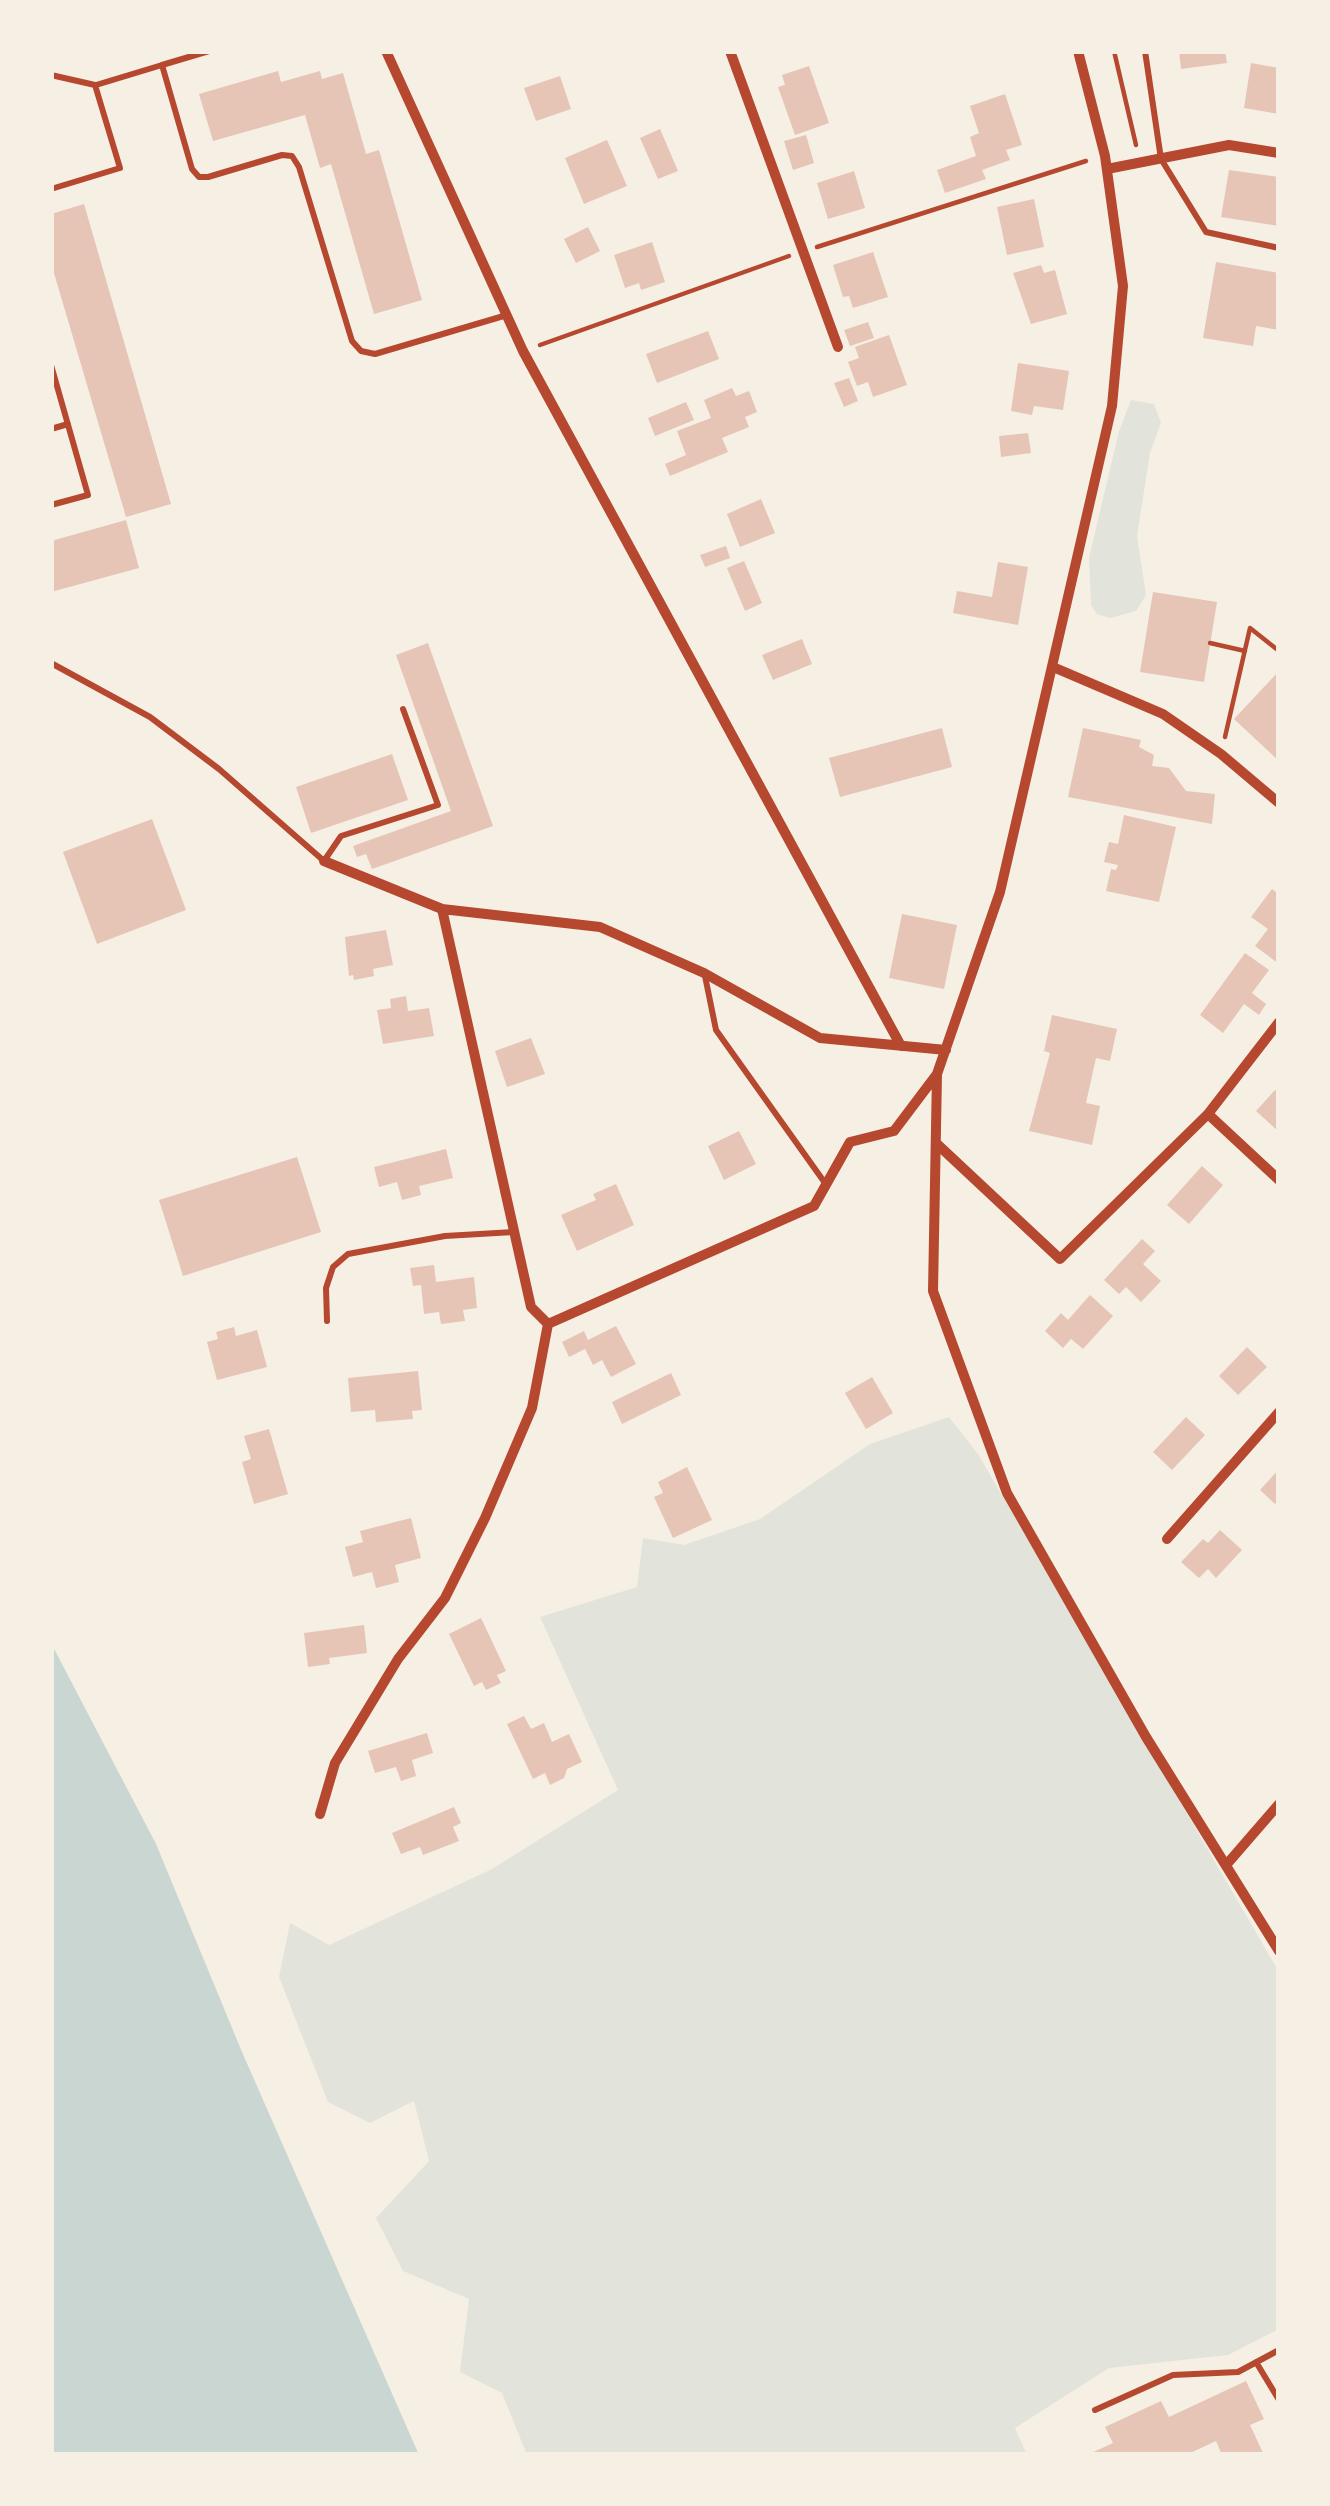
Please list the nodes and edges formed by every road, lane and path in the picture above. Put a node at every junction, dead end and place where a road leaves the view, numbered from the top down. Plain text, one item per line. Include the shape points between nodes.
1 (209, 51) edge
2 (386, 51) edge
3 (730, 51) edge
4 (1078, 51) edge
5 (1114, 51) edge
6 (1145, 51) edge
7 (162, 65) junction
8 (51, 75) edge
9 (95, 85) junction
10 (1137, 146) junction
11 (1279, 154) edge
12 (1161, 159) junction
13 (1106, 162) junction
14 (1141, 162) junction
15 (51, 189) edge
16 (1279, 248) edge
17 (803, 251) junction
18 (507, 315) junction
19 (838, 346) dead end
20 (523, 351) junction
21 (51, 364) edge
22 (68, 424) junction
23 (51, 429) edge
24 (51, 505) edge
25 (1210, 643) dead end
26 (1245, 651) junction
27 (1279, 651) edge
28 (51, 663) edge
29 (1053, 668) junction
30 (403, 709) dead end
31 (1221, 754) junction
32 (1279, 803) edge
33 (325, 861) junction
34 (442, 909) junction
35 (704, 973) junction
36 (1279, 1022) edge
37 (901, 1046) junction
38 (946, 1050) junction
39 (938, 1074) junction
40 (1208, 1114) junction
41 (936, 1143) junction
42 (1279, 1180) edge
43 (825, 1183) junction
44 (514, 1232) junction
45 (327, 1321) dead end
46 (548, 1324) junction
47 (1279, 1412) edge
48 (1167, 1539) dead end
49 (1279, 1804) edge
50 (320, 1814) dead end
51 (1227, 1864) junction
52 (1279, 1952) edge
53 (1279, 2350) edge
54 (1256, 2362) junction
55 (1279, 2401) edge
56 (1095, 2410) dead end

1 - 7 lane
2 - 18 street
3 - 17 street
4 - 13 street
5 - 10 path
6 - 12 lane
7 - 9 lane
7 - 18 lane via 199,178 292,156 361,351 376,354
8 - 9 lane
9 - 15 lane via 120,168
10 - 13 path
10 - 14 path
11 - 12 street via 1229,145
12 - 14 street
12 - 16 lane via 1206,232
13 - 14 street
13 - 17 path
13 - 29 street via 1124,286 1112,406
17 - 19 street
17 - 20 path
18 - 20 street
20 - 37 street
21 - 22 lane
22 - 23 lane
22 - 24 lane via 88,495
25 - 26 path
26 - 27 path via 1250,628
26 - 31 path
28 - 33 lane via 150,717
29 - 31 street via 1163,713
29 - 38 street via 1000,892
30 - 33 lane via 438,805 341,836
31 - 32 street
33 - 34 street
34 - 35 street via 600,927
34 - 44 street
35 - 37 street via 820,1039
35 - 43 lane via 716,1030
36 - 40 street
37 - 38 street
38 - 39 street
39 - 41 street
39 - 43 street via 894,1131 850,1142
40 - 41 street via 1060,1259
40 - 42 street
41 - 51 street via 933,1291 1006,1493
43 - 46 street via 814,1206
44 - 45 lane via 348,1254 326,1288
44 - 46 street via 531,1307
46 - 50 street via 532,1408 485,1518 445,1598 335,1763
47 - 48 street
49 - 51 street
51 - 52 street
53 - 54 lane
54 - 55 lane
54 - 56 lane via 1238,2372 1173,2375

